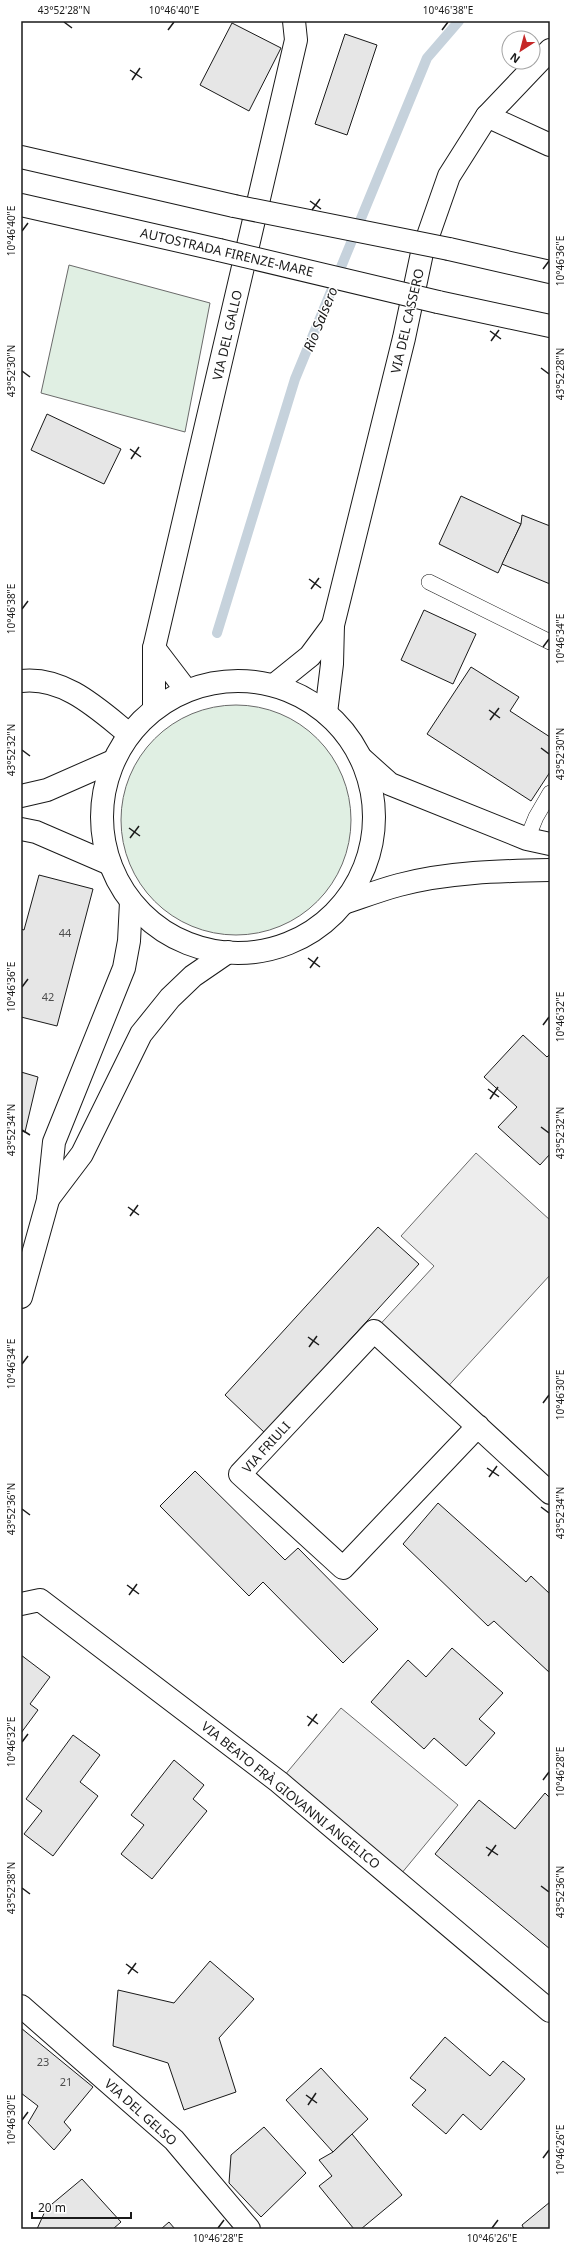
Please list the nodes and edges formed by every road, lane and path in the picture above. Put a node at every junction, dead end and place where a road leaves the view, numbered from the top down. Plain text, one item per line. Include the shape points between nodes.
1 (294, 21) edge
2 (550, 50) edge
3 (487, 116) junction
4 (550, 145) edge
5 (21, 157) edge
6 (21, 205) edge
7 (550, 272) edge
8 (550, 326) edge
9 (429, 582) dead end
10 (333, 625) junction
11 (550, 642) edge
12 (154, 648) junction
13 (21, 681) edge
14 (274, 685) junction
15 (186, 690) junction
16 (154, 710) junction
17 (326, 713) junction
18 (129, 734) junction
19 (361, 758) junction
20 (113, 761) junction
21 (550, 793) edge
22 (21, 796) edge
23 (21, 829) edge
24 (527, 839) junction
25 (550, 844) edge
26 (110, 864) junction
27 (550, 870) edge
28 (131, 902) junction
29 (344, 903) junction
30 (228, 952) junction
31 (48, 1200) junction
32 (21, 1297) edge
33 (478, 1426) junction
34 (550, 1493) edge
35 (21, 1604) edge
36 (21, 2006) edge
37 (550, 2011) edge
38 (249, 2229) edge

1 - 12 main road, VIA DEL GALLO via 296,40
2 - 3 main road, VIA DEL CASSERO
3 - 4 main road
3 - 10 main road, VIA DEL CASSERO via 449,176 422,253 404,338
5 - 7 main road, bridge via 234,206
6 - 8 main road, AUTOSTRADA FIRENZE-MARE, bridge
9 - 11 lane
10 - 14 main road via 310,656
10 - 17 main road via 332,664
12 - 15 main road
12 - 16 main road, VIA DEL GALLO
13 - 18 main road via 40,681 86,699
14 - 15 main road via 230,680
14 - 17 main road via 311,701
15 - 16 main road
16 - 18 main road
17 - 19 main road via 346,734
18 - 20 main road
19 - 24 main road via 390,784
19 - 29 main road via 374,807 373,833 368,858 358,882
20 - 22 main road via 47,790
20 - 26 main road via 106,781 102,823 104,844
21 - 24 lane
23 - 26 main road via 36,832
24 - 25 main road
26 - 28 main road
27 - 29 main road via 484,871 456,875 399,885
28 - 30 main road via 147,918 172,935 206,949
28 - 31 main road via 129,941 124,968 54,1142
29 - 30 main road via 325,922 304,936 280,946 254,952
30 - 31 main road via 193,976 170,998 141,1034 82,1154
31 - 32 main road
33 - 33 main road, VIA FRIULI via 374,1331 240,1474 343,1568
33 - 34 main road, VIA FRIULI
35 - 37 main road, VIA BEATO FRÀ GIOVANNI ANGELICO via 40,1600 279,1782
36 - 38 main road, VIA DEL GELSO via 174,2140

